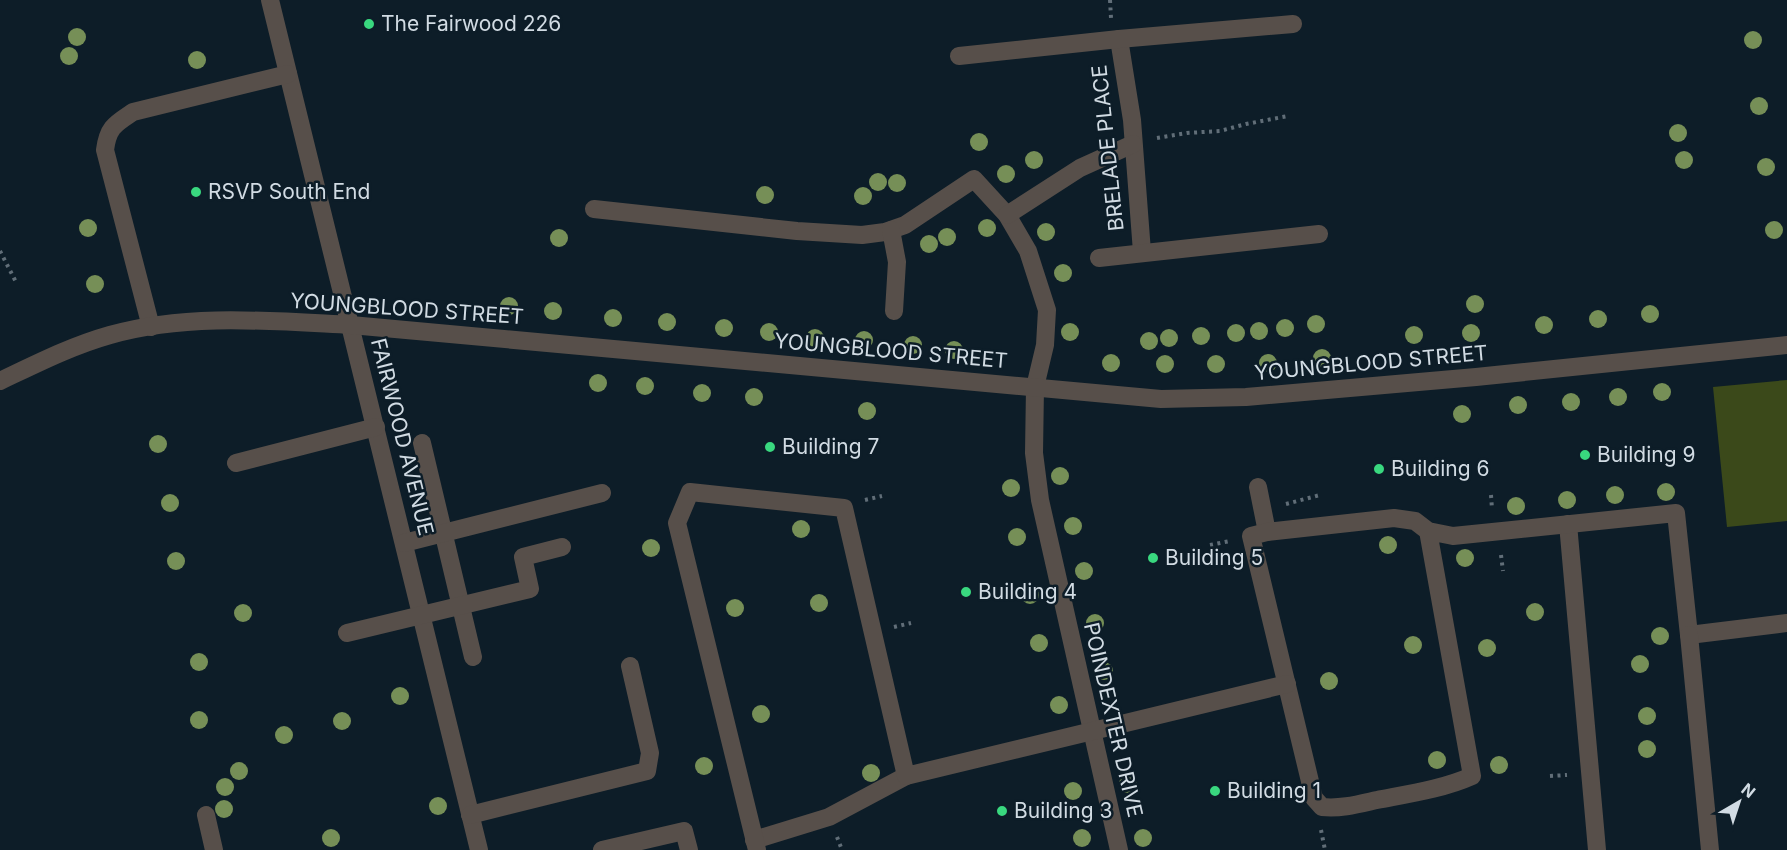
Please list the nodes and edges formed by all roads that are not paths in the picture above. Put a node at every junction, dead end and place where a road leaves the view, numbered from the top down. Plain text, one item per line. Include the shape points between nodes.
1 (270, 0) edge
2 (1293, 24) dead end
3 (1119, 39) junction
4 (959, 56) dead end
5 (288, 74) junction
6 (1142, 142) junction
7 (594, 209) dead end
8 (1007, 215) junction
9 (891, 230) junction
10 (1319, 234) dead end
11 (1142, 252) junction
12 (1099, 258) dead end
13 (894, 311) dead end
14 (351, 325) junction
15 (151, 327) junction
16 (1787, 345) edge
17 (0, 381) edge
18 (1035, 387) junction
19 (376, 426) junction
20 (422, 443) dead end
21 (236, 463) dead end
22 (1258, 487) dead end
23 (602, 493) dead end
24 (1568, 524) junction
25 (1267, 531) junction
26 (1428, 531) junction
27 (443, 533) junction
28 (404, 543) junction
29 (562, 547) dead end
30 (460, 606) junction
31 (422, 615) junction
32 (1787, 623) edge
33 (347, 633) dead end
34 (1689, 634) junction
35 (472, 657) dead end
36 (630, 666) dead end
37 (1287, 684) junction
38 (1091, 731) junction
39 (906, 776) junction
40 (206, 815) dead end
41 (470, 815) junction
42 (755, 845) edge
43 (214, 850) edge
44 (479, 850) edge
45 (602, 850) edge
46 (689, 850) edge
47 (1119, 850) edge
48 (1597, 850) edge
49 (1710, 850) edge

1 - 5 street, FAIRWOOD AVENUE
2 - 3 street
3 - 4 street
3 - 6 street, BRELADE PLACE via 1132,120
5 - 14 street, FAIRWOOD AVENUE
5 - 15 street via 133,112 107,135 105,150
6 - 8 street via 1080,168
6 - 11 street, BRELADE PLACE
7 - 9 street via 862,236
8 - 9 street, POINDEXTER DRIVE via 974,179 936,206
8 - 18 street, POINDEXTER DRIVE via 1028,251 1047,310 1045,345
9 - 13 street via 897,262
10 - 11 street, BRELADE PLACE
11 - 12 street, BRELADE PLACE
14 - 15 street, YOUNGBLOOD STREET via 269,321
14 - 18 street, YOUNGBLOOD STREET
14 - 19 street, FAIRWOOD AVENUE
15 - 17 street, YOUNGBLOOD STREET via 111,335 58,353
16 - 18 street, YOUNGBLOOD STREET via 1246,397 1161,399
18 - 38 street, POINDEXTER DRIVE via 1034,453 1040,500
19 - 21 street
19 - 28 street, FAIRWOOD AVENUE
20 - 27 street
22 - 25 street
23 - 27 street
24 - 26 street via 1453,536
24 - 34 street via 1676,513
24 - 48 street
25 - 26 street via 1394,518 1415,521
25 - 37 street via 1251,536
26 - 37 street via 1472,776 1402,795 1334,809 1322,807 1314,798
27 - 28 street
27 - 30 street
28 - 31 street, FAIRWOOD AVENUE
29 - 30 street via 523,557 530,589
30 - 31 street
30 - 35 street
31 - 33 street
31 - 41 street, FAIRWOOD AVENUE
32 - 34 street
34 - 49 street
36 - 41 street via 650,753 647,771
37 - 38 street
38 - 39 street
38 - 47 street, POINDEXTER DRIVE
39 - 42 street via 829,818
39 - 42 street via 844,508 690,492 677,523
40 - 43 street
41 - 44 street, FAIRWOOD AVENUE
45 - 46 street via 684,831

